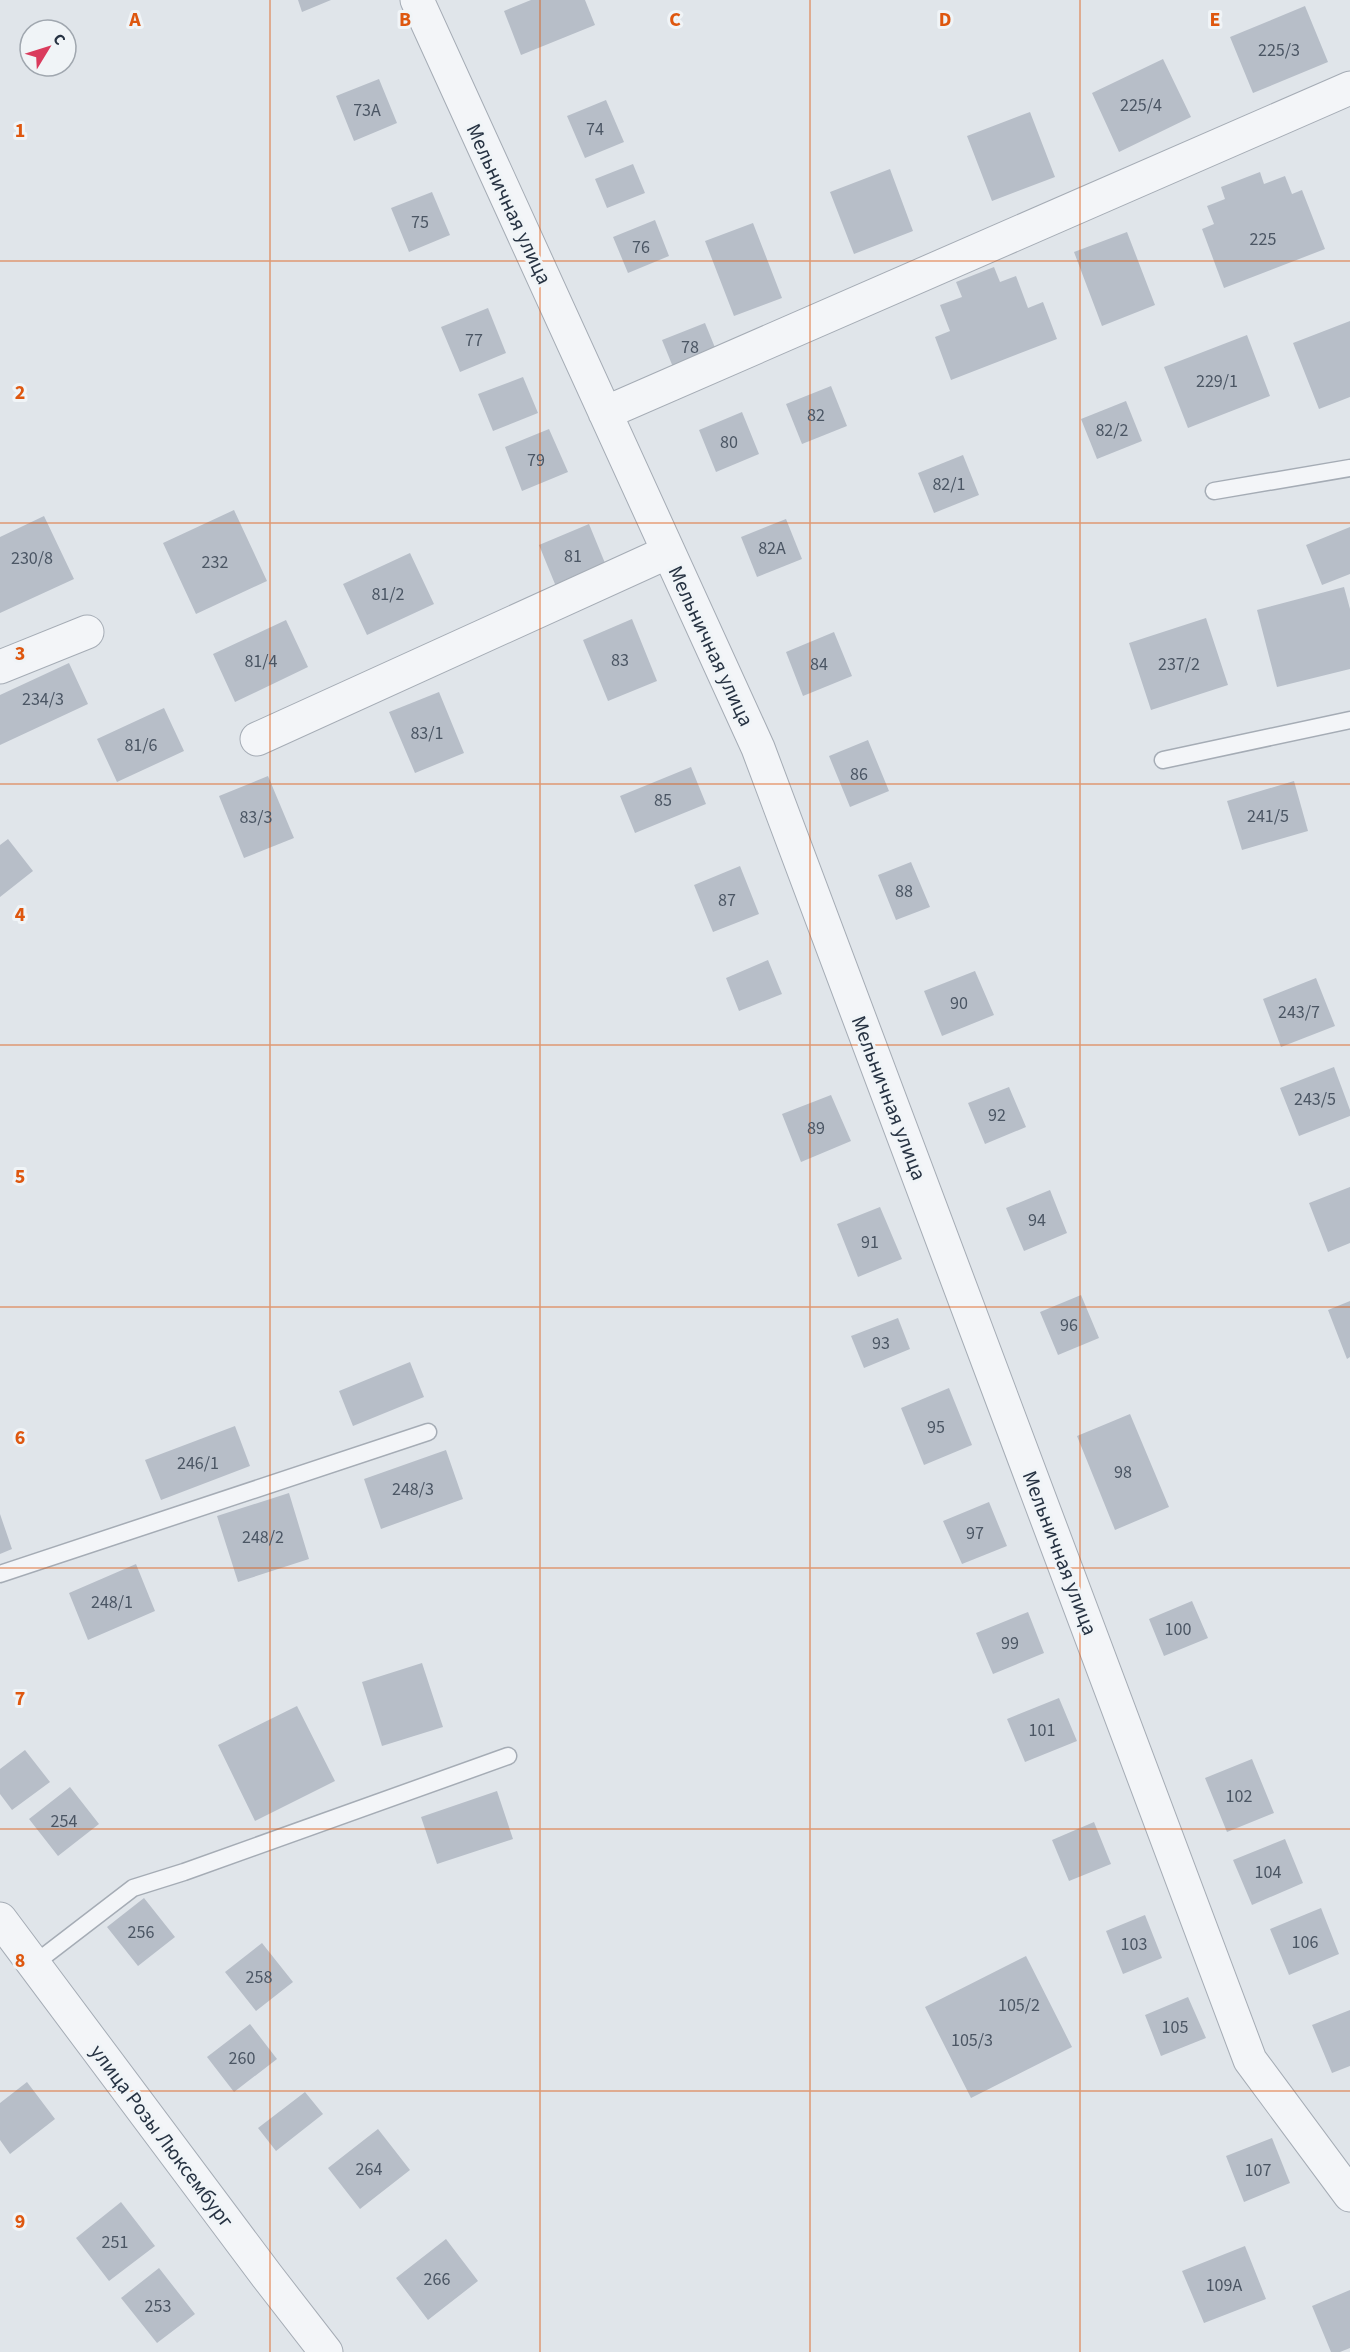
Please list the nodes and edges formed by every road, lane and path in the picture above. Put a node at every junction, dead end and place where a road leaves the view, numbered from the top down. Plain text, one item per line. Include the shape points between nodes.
1 (417, 0) edge
2 (1350, 88) edge
3 (605, 413) junction
4 (1350, 468) edge
5 (1214, 492) dead end
6 (668, 552) junction
7 (87, 632) dead end
8 (0, 667) edge
9 (1350, 720) edge
10 (257, 739) dead end
11 (1163, 760) dead end
12 (428, 1432) dead end
13 (0, 1574) edge
14 (508, 1756) dead end
15 (0, 1918) edge
16 (34, 1964) junction
17 (1350, 2195) edge
18 (326, 2352) edge

1 - 3 street, Мельничная улица
2 - 3 street
3 - 6 street, Мельничная улица
4 - 5 lane
6 - 10 street
6 - 17 street, Мельничная улица via 758,748 1250,2060
7 - 8 street
9 - 11 lane
12 - 13 lane
14 - 16 lane via 133,1888
15 - 16 street, улица Розы Люксембург
16 - 18 street, улица Розы Люксембург

